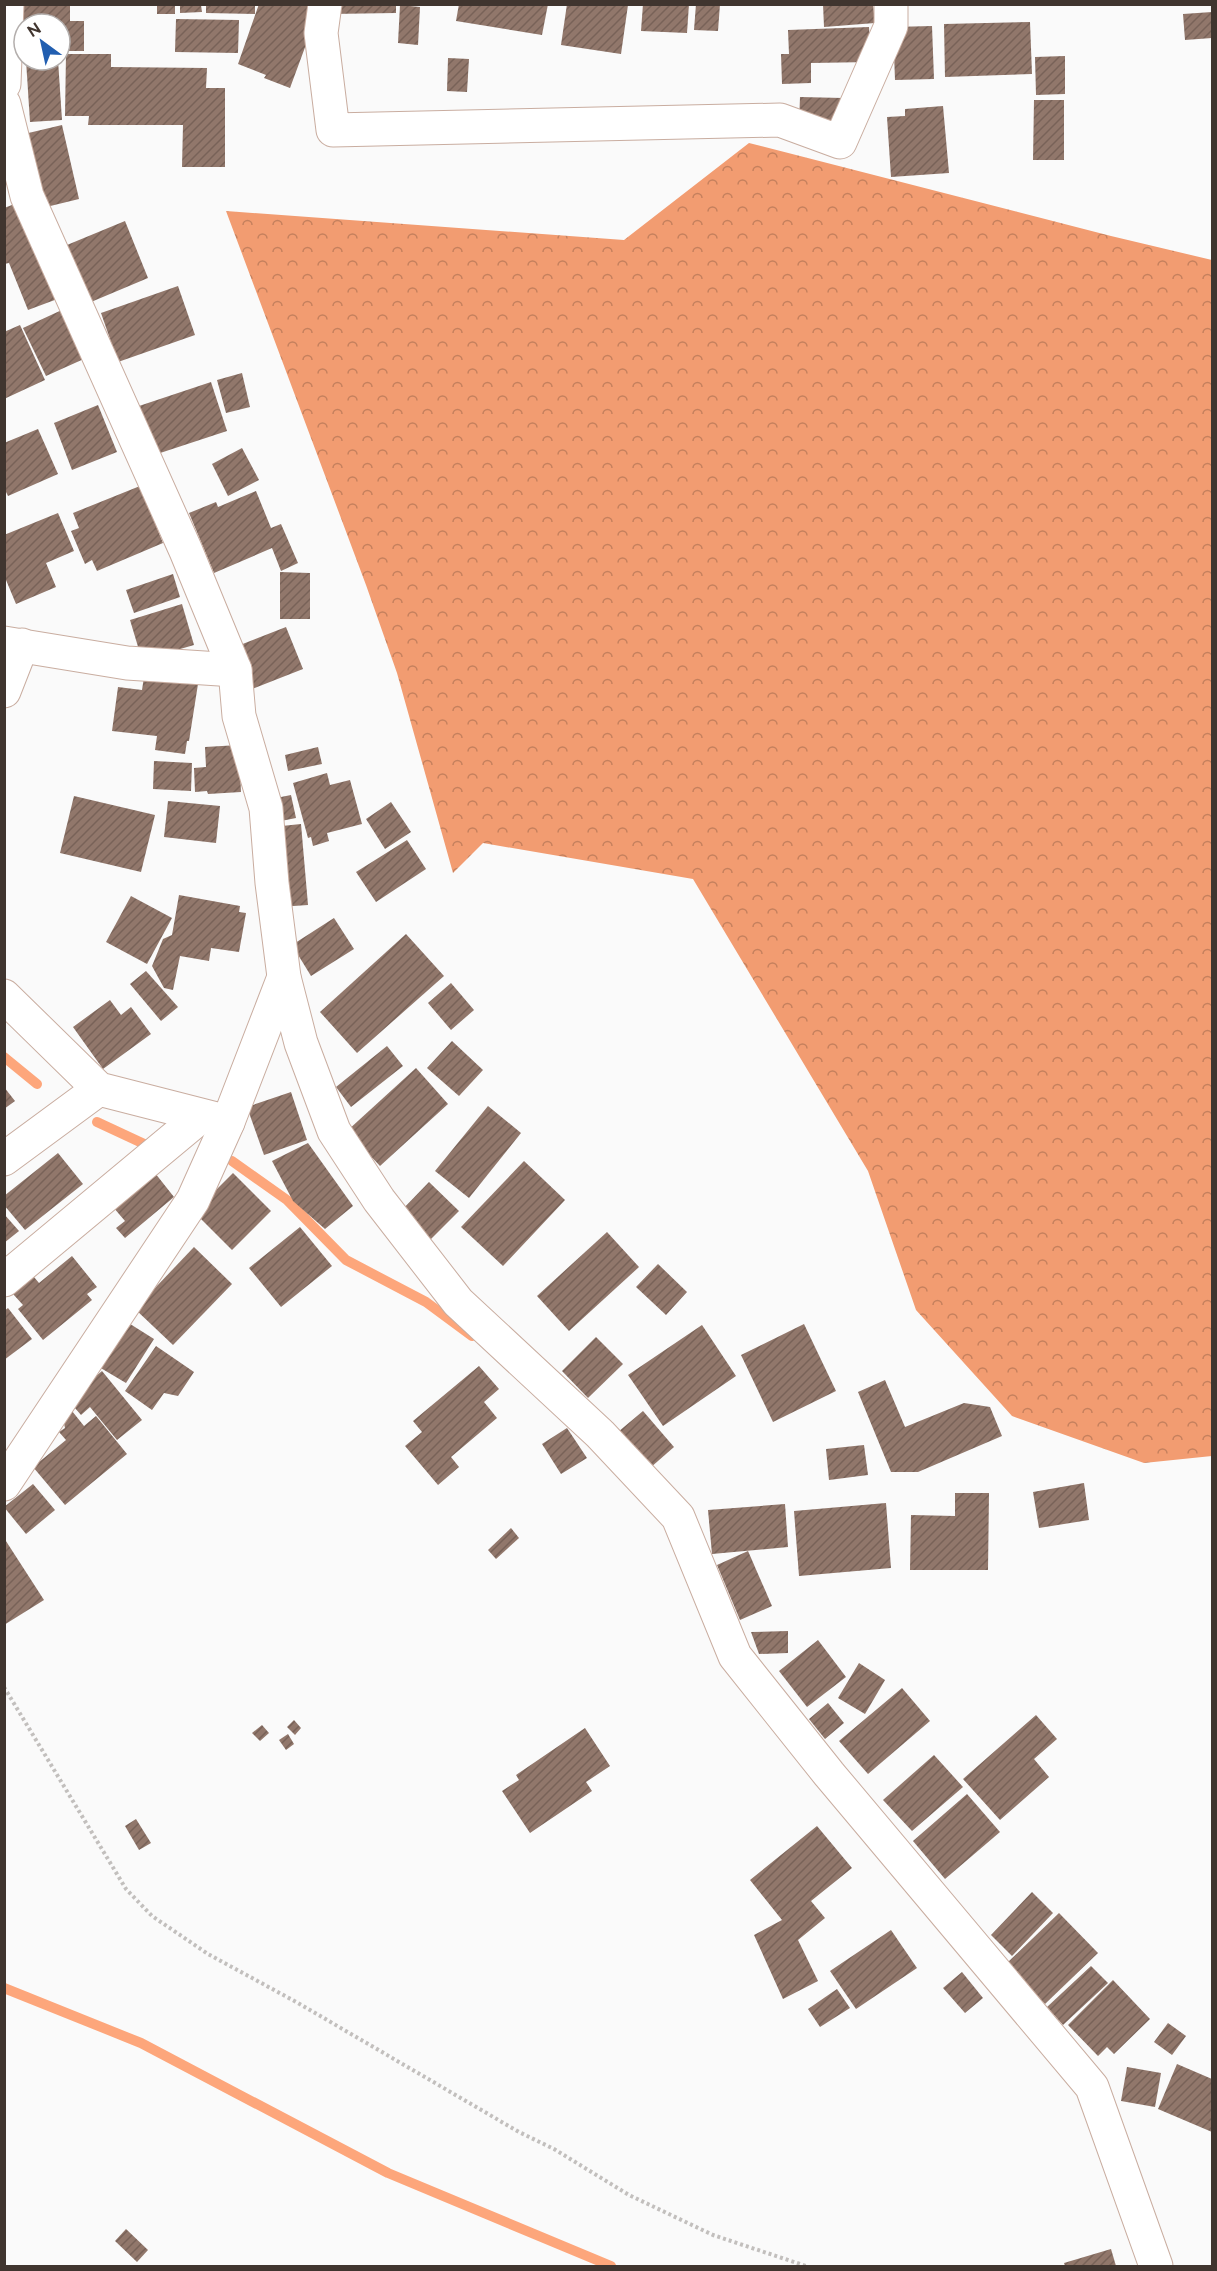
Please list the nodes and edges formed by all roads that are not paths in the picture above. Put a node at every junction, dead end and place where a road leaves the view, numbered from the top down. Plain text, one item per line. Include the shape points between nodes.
1 (7, 4) edge
2 (325, 4) edge
3 (891, 4) edge
4 (4, 84) edge
5 (4, 104) edge
6 (13, 644) edge
7 (236, 670) junction
8 (4, 691) edge
9 (284, 977) junction
10 (4, 996) edge
11 (99, 1089) junction
12 (214, 1119) junction
13 (4, 1159) edge
14 (4, 1280) edge
15 (4, 1484) edge
16 (1156, 2266) edge

1 - 4 street
2 - 3 street via 321,33 333,130 780,120 840,142 891,26
5 - 7 street via 27,196
6 - 7 street via 127,663
6 - 8 street
7 - 9 street via 239,716 266,808
9 - 12 street
9 - 16 street via 301,1043 334,1131 379,1200 458,1302 600,1434 678,1517 735,1656 1092,2087
10 - 11 street
11 - 12 street
11 - 13 street
12 - 14 street
12 - 15 street via 193,1200

